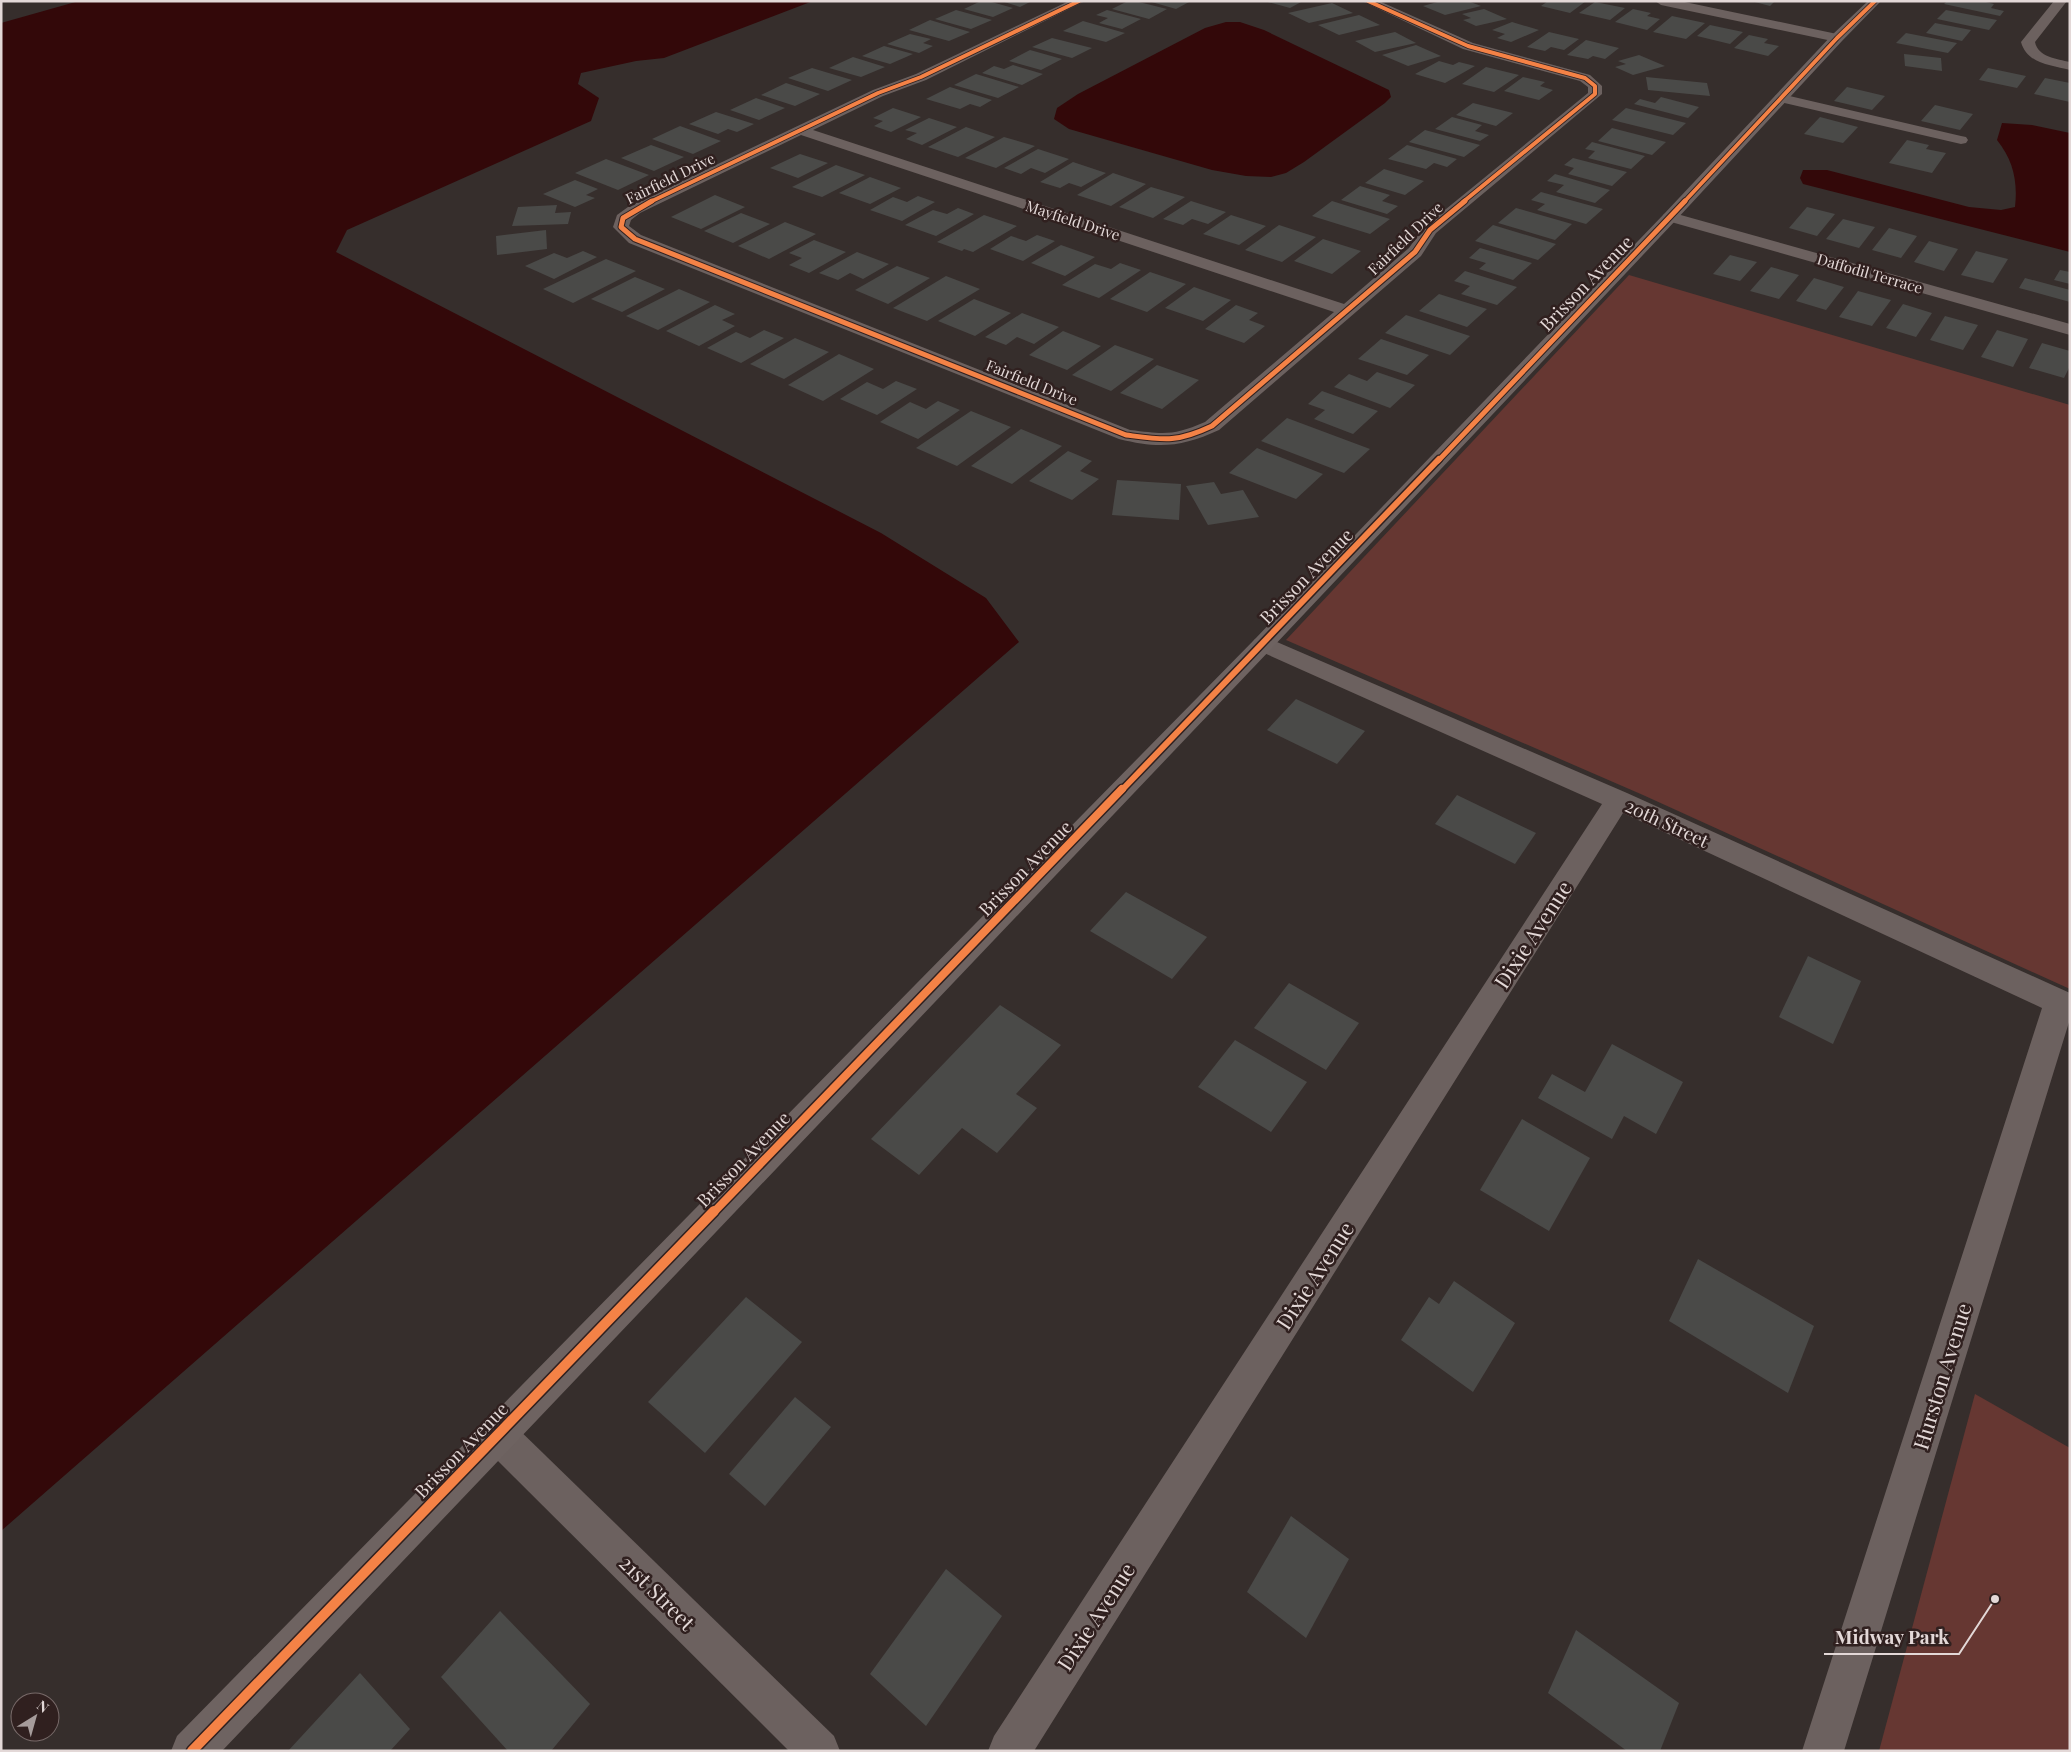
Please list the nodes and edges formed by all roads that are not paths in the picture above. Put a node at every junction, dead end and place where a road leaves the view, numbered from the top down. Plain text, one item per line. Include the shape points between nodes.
1 (1079, 1) edge
2 (1368, 1) edge
3 (1661, 1) edge
4 (1875, 1) edge
5 (2061, 1) edge
6 (1680, 3) edge
7 (1837, 38) junction
8 (2070, 66) edge
9 (1781, 98) junction
10 (800, 130) junction
11 (1961, 140) dead end
12 (1670, 217) junction
13 (1347, 311) junction
14 (2070, 330) edge
15 (1263, 644) junction
16 (1618, 800) junction
17 (2064, 1004) edge
18 (498, 1434) junction
19 (192, 1751) edge
20 (820, 1751) edge
21 (1009, 1751) edge
22 (1823, 1751) edge

1 - 10 street, Fairfield Drive via 921,77 878,92
2 - 13 street, Fairfield Drive via 1486,53 1585,78 1595,86 1595,94 1430,230 1415,252
3 - 6 street
4 - 7 street, Brisson Avenue
5 - 8 street via 2028,42 2030,50 2042,59
6 - 7 street
7 - 9 street, Brisson Avenue
9 - 11 street
9 - 12 street, Brisson Avenue
10 - 13 street, Mayfield Drive
10 - 13 street, Fairfield Drive via 634,210 623,218 621,227 635,239 1117,431 1163,440 1188,437 1212,426
12 - 14 street, Daffodil Terrace
12 - 15 street, Brisson Avenue
15 - 16 street, 20th Street
15 - 18 street, Brisson Avenue
16 - 17 street, 20th Street
16 - 21 street, Dixie Avenue
17 - 22 street, Hurston Avenue
18 - 19 street, Brisson Avenue
18 - 20 street, 21st Street

